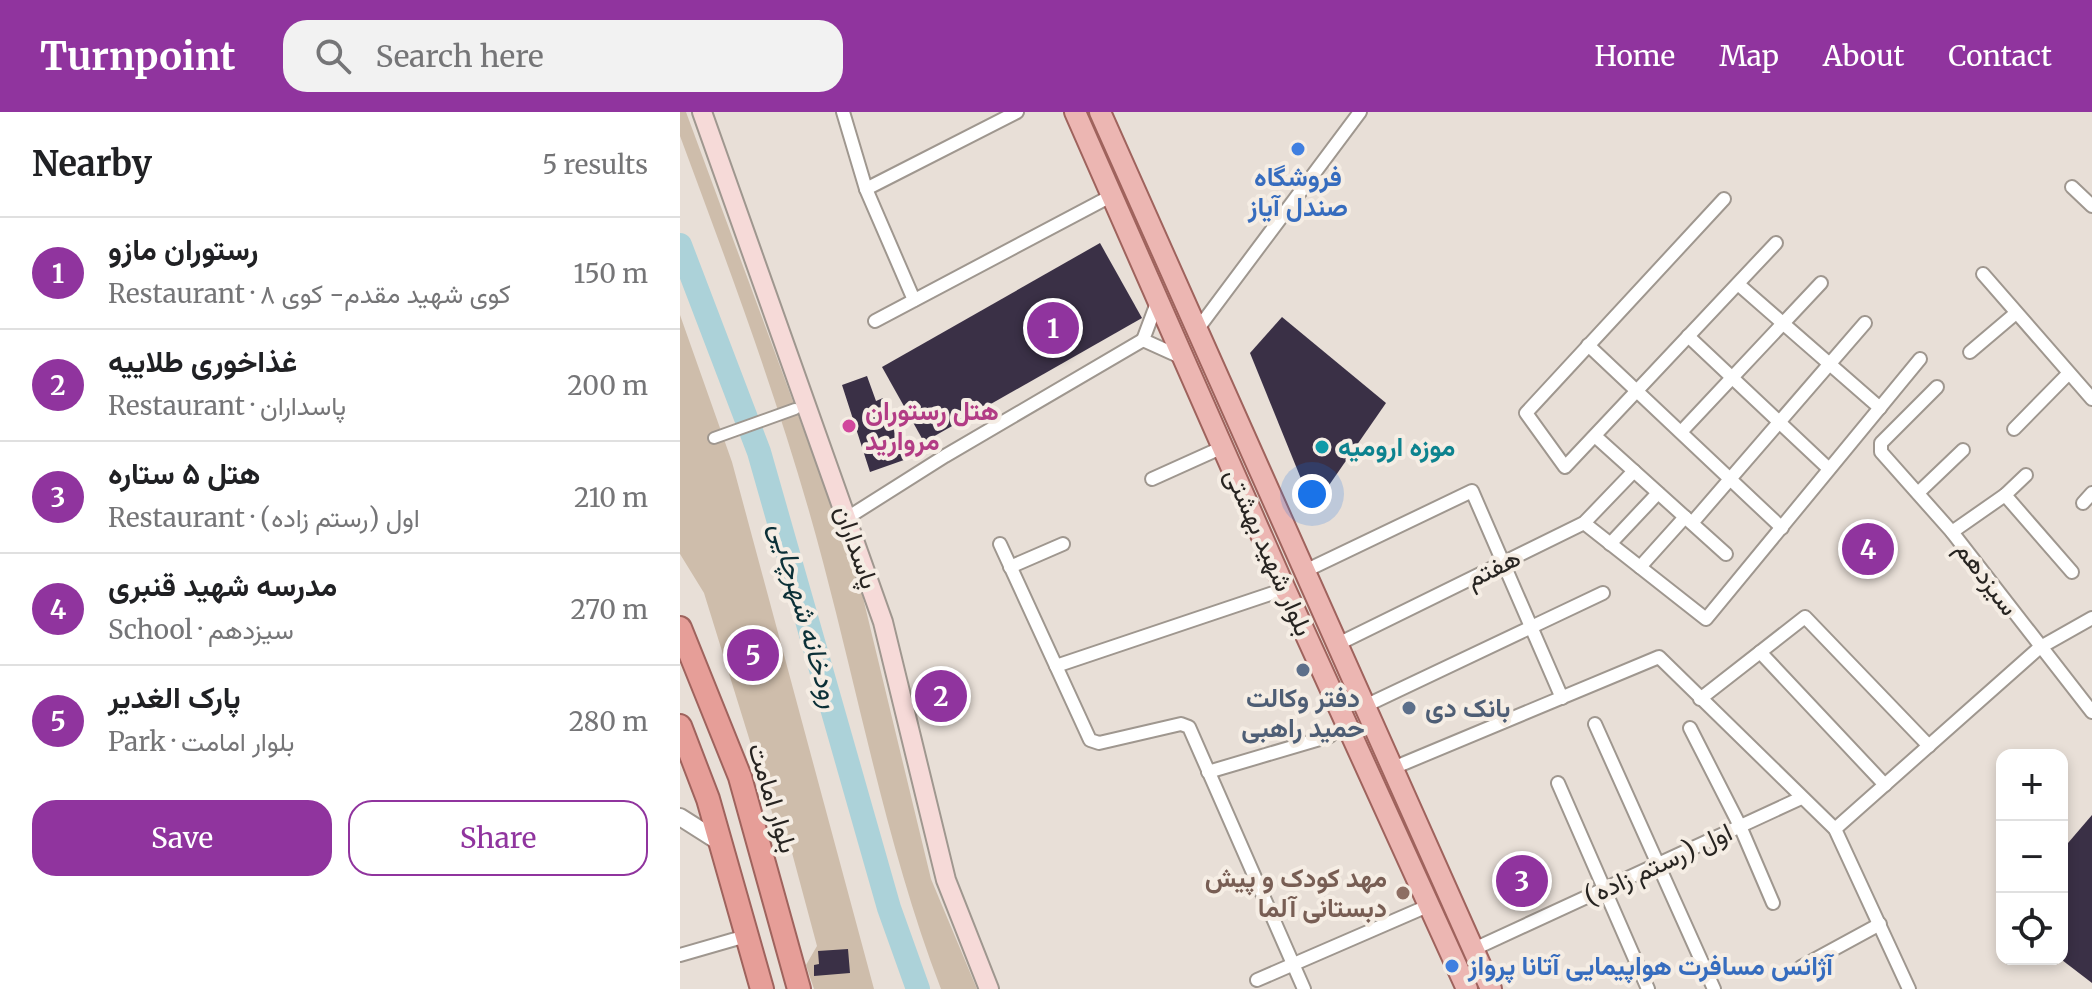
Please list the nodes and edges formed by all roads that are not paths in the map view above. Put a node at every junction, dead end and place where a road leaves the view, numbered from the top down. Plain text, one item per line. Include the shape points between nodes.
1 (702, 112) edge
2 (857, 112) edge
3 (1017, 112) edge
4 (1075, 112) edge
5 (1100, 112) edge
6 (1360, 112) edge
7 (844, 116) edge
8 (2072, 187) dead end
9 (866, 189) junction
10 (1111, 196) junction
11 (1724, 199) dead end
12 (2092, 206) edge
13 (1776, 243) dead end
14 (1983, 274) dead end
15 (1821, 283) dead end
16 (1738, 284) junction
17 (914, 300) junction
18 (1158, 300) junction
19 (2016, 313) junction
20 (875, 321) dead end
21 (1865, 323) dead end
22 (1783, 324) junction
23 (1197, 330) junction
24 (1688, 336) junction
25 (1143, 340) junction
26 (1588, 345) junction
27 (1970, 352) dead end
28 (1920, 359) dead end
29 (1185, 360) junction
30 (1829, 364) junction
31 (2068, 374) junction
32 (1732, 377) junction
33 (1937, 387) dead end
34 (1637, 391) junction
35 (2092, 399) edge
36 (1880, 408) junction
37 (795, 409) dead end
38 (1779, 422) junction
39 (2014, 429) dead end
40 (1681, 432) junction
41 (1595, 436) junction
42 (714, 438) dead end
43 (1223, 447) junction
44 (1963, 450) dead end
45 (1829, 469) junction
46 (1634, 471) junction
47 (2026, 475) dead end
48 (1152, 479) dead end
49 (1730, 479) junction
50 (1658, 493) junction
51 (1918, 493) junction
52 (2092, 493) edge
53 (2005, 495) junction
54 (2083, 503) dead end
55 (847, 518) junction
56 (1688, 520) junction
57 (1584, 523) junction
58 (1782, 528) junction
59 (1952, 532) junction
60 (1000, 544) dead end
61 (1063, 544) dead end
62 (1610, 544) junction
63 (1726, 554) dead end
64 (1504, 563) junction
65 (1010, 567) junction
66 (1640, 567) junction
67 (1305, 571) junction
68 (2072, 572) dead end
69 (1285, 589) junction
70 (1603, 593) dead end
71 (2092, 618) edge
72 (1531, 627) junction
73 (680, 628) edge
74 (1338, 644) junction
75 (2039, 648) junction
76 (1760, 652) junction
77 (1056, 666) junction
78 (1562, 698) junction
79 (1700, 699) junction
80 (1365, 706) junction
81 (2092, 711) edge
82 (1595, 724) dead end
83 (680, 726) edge
84 (1690, 728) dead end
85 (1330, 736) dead end
86 (1929, 746) junction
87 (1393, 768) junction
88 (1208, 772) junction
89 (1558, 783) dead end
90 (1885, 785) junction
91 (1799, 799) junction
92 (680, 817) edge
93 (1740, 826) junction
94 (1835, 829) junction
95 (721, 843) junction
96 (1660, 863) junction
97 (1605, 889) junction
98 (1773, 903) dead end
99 (1430, 905) junction
100 (1880, 924) junction
101 (746, 936) junction
102 (1474, 949) junction
103 (680, 955) edge
104 (1293, 964) junction
105 (1801, 967) dead end
106 (1257, 980) dead end
107 (762, 989) edge
108 (799, 989) edge
109 (989, 989) edge
110 (1304, 989) edge
111 (1467, 989) edge
112 (1491, 989) edge
113 (1648, 989) edge
114 (1714, 989) edge
115 (1909, 989) edge

1 - 55 main road, پاسداران
2 - 7 street
3 - 9 street
4 - 10 main road, بلوار شهید بهشتی
5 - 23 main road, بلوار شهید بهشتی
6 - 23 street
7 - 9 street
8 - 12 street
9 - 17 street
10 - 17 street
10 - 18 main road, بلوار شهید بهشتی
11 - 26 street
13 - 16 street
14 - 19 street
15 - 22 street
16 - 22 street
16 - 24 street
17 - 20 street
18 - 25 street
18 - 29 main road, بلوار شهید بهشتی
19 - 27 street
19 - 31 street
21 - 30 street
22 - 30 street
22 - 32 street
23 - 67 main road, بلوار شهید بهشتی
24 - 32 street
24 - 34 street
25 - 29 street
25 - 55 street
26 - 34 street
26 - 41 street via 1526,413 1565,467
28 - 36 street
29 - 43 main road, بلوار شهید بهشتی
30 - 36 street
30 - 38 street
31 - 35 street
31 - 39 street
32 - 38 street
32 - 40 street
33 - 51 street, سیزدهم via 1879,447
34 - 40 street
34 - 41 street
36 - 45 street
37 - 42 street
38 - 45 street
38 - 49 street
40 - 49 street
41 - 46 street
43 - 48 street
43 - 69 main road, بلوار شهید بهشتی
44 - 51 street
45 - 58 street
46 - 50 street
46 - 57 street, هفتم
47 - 53 street
49 - 56 street
49 - 58 street
50 - 56 street
50 - 62 street
51 - 59 street, سیزدهم
52 - 54 street
53 - 59 street
53 - 68 street
55 - 109 main road, پاسداران via 883,622 946,880
56 - 63 street
56 - 66 street
57 - 62 street
57 - 64 street, هفتم
58 - 66 street via 1706,619
59 - 75 street, سیزدهم
60 - 65 street
61 - 65 street
62 - 66 street
64 - 67 street via 1472,491
64 - 72 street
64 - 74 street, هفتم
65 - 77 street
67 - 74 main road, بلوار شهید بهشتی
69 - 77 street
69 - 99 main road, بلوار شهید بهشتی
70 - 72 street
71 - 75 street
72 - 78 street
72 - 80 street
73 - 108 highway, بلوار امامت via 740,777
74 - 80 main road, بلوار شهید بهشتی
75 - 81 street, سیزدهم
75 - 86 street
76 - 79 street
76 - 86 street via 1805,617
76 - 90 street
77 - 88 street via 1090,740 1099,743 1187,723
78 - 79 street via 1659,657
78 - 87 street
79 - 91 street
80 - 87 main road, بلوار شهید بهشتی
82 - 96 street
83 - 95 highway
84 - 93 street
85 - 88 street
86 - 90 street
87 - 102 main road, بلوار شهید بهشتی
88 - 104 street
89 - 97 street
90 - 94 street
91 - 93 street, اول (رستم زاده)
91 - 94 street
92 - 95 street
93 - 96 street, اول (رستم زاده)
93 - 98 street
94 - 100 street
95 - 101 highway
96 - 97 street, اول (رستم زاده)
96 - 114 street
97 - 102 street, اول (رستم زاده)
97 - 113 street
99 - 104 street
99 - 111 main road, بلوار شهید بهشتی
100 - 105 street
100 - 115 street
101 - 103 street
101 - 107 highway
102 - 112 main road, بلوار شهید بهشتی
104 - 106 street
104 - 110 street

